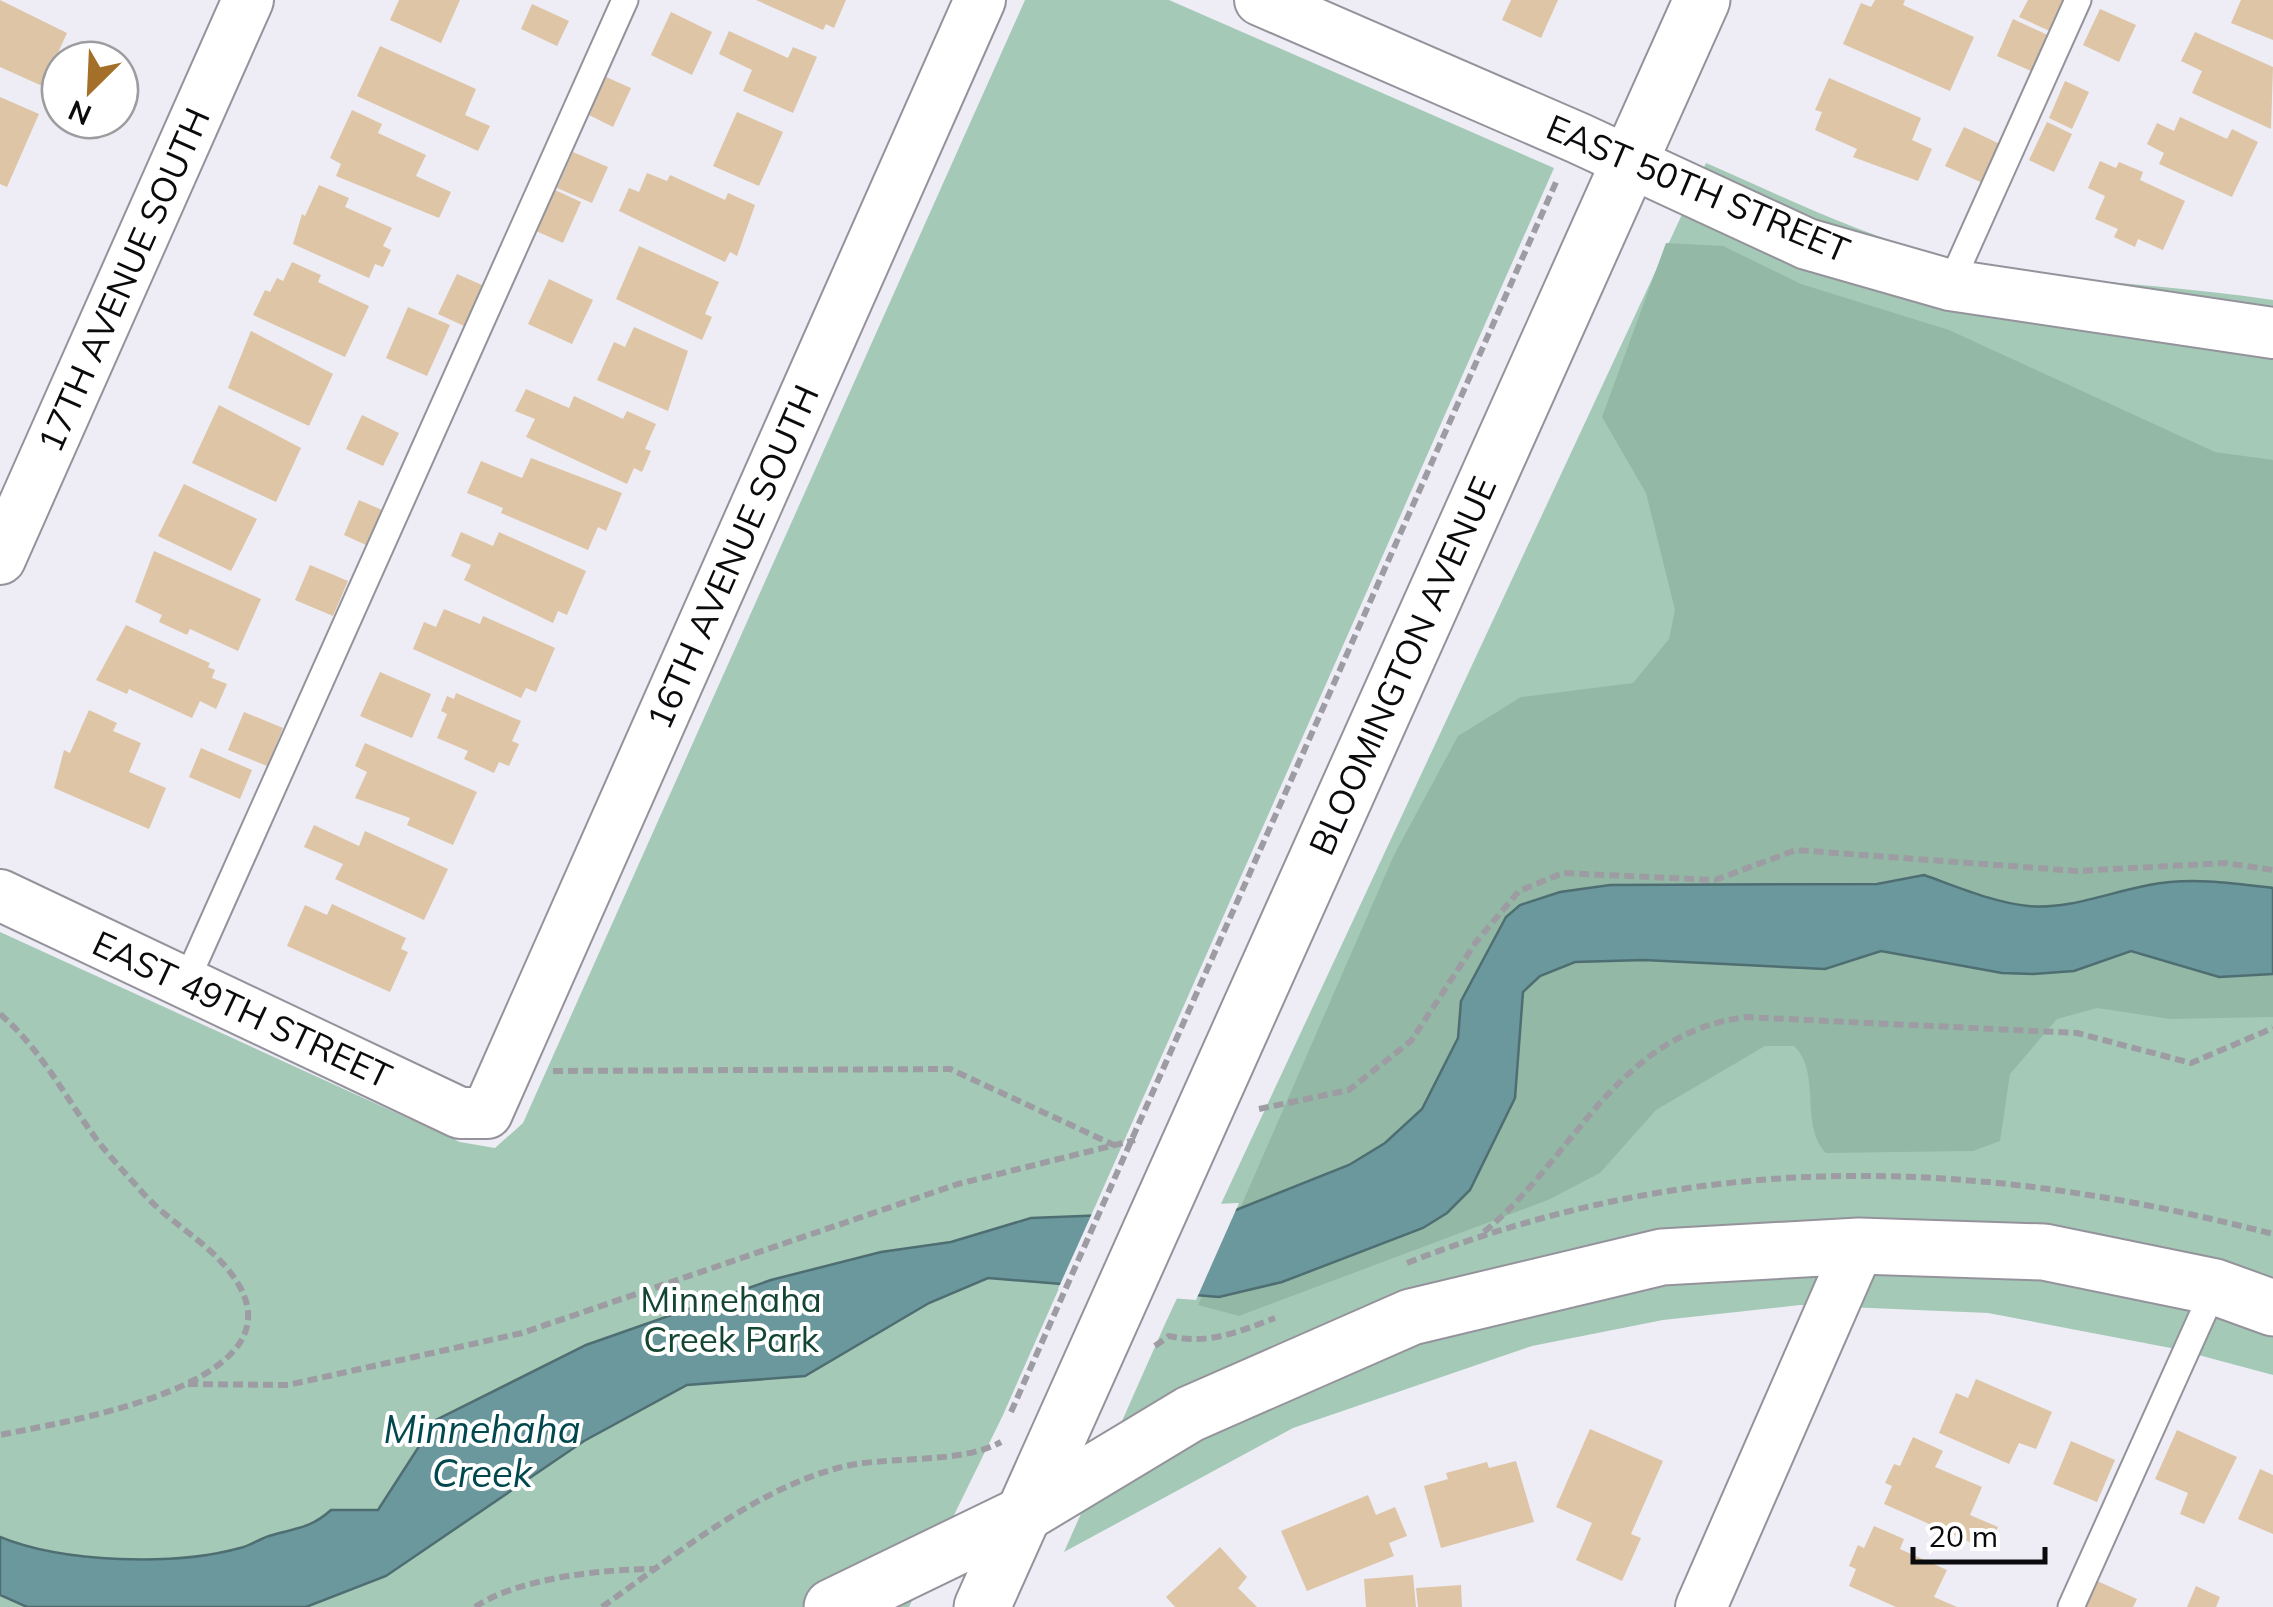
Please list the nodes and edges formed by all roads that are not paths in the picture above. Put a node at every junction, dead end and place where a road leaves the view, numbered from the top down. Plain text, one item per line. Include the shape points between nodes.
1 (248, 0) edge
2 (626, 0) edge
3 (980, 0) edge
4 (1260, 0) edge
5 (1702, 0) edge
6 (2078, 0) edge
7 (1327, 14) edge
8 (1629, 162) junction
9 (1950, 286) junction
10 (2273, 333) edge
11 (0, 559) edge
12 (0, 895) edge
13 (186, 984) junction
14 (487, 1114) joint
15 (1858, 1246) junction
16 (2215, 1287) junction
17 (2273, 1308) edge
18 (1024, 1514) junction
19 (832, 1607) edge
20 (982, 1607) edge
21 (1702, 1607) edge
22 (2072, 1607) edge

1 - 11 street, 17TH AVENUE SOUTH
2 - 13 lane
3 - 14 street, 16TH AVENUE SOUTH
4 - 7 street, EAST 50TH STREET
5 - 8 street, BLOOMINGTON AVENUE
6 - 9 lane
7 - 8 street, EAST 50TH STREET
8 - 9 street, EAST 50TH STREET via 1807,244
8 - 18 street, BLOOMINGTON AVENUE
9 - 10 street, EAST 50TH STREET
12 - 13 street, EAST 49TH STREET
13 - 14 street, EAST 49TH STREET via 460,1113
15 - 16 street via 2044,1252
15 - 18 street via 1662,1257 1411,1318 1190,1414
15 - 21 street
16 - 17 street
16 - 22 lane
18 - 19 street
18 - 20 street, BLOOMINGTON AVENUE

